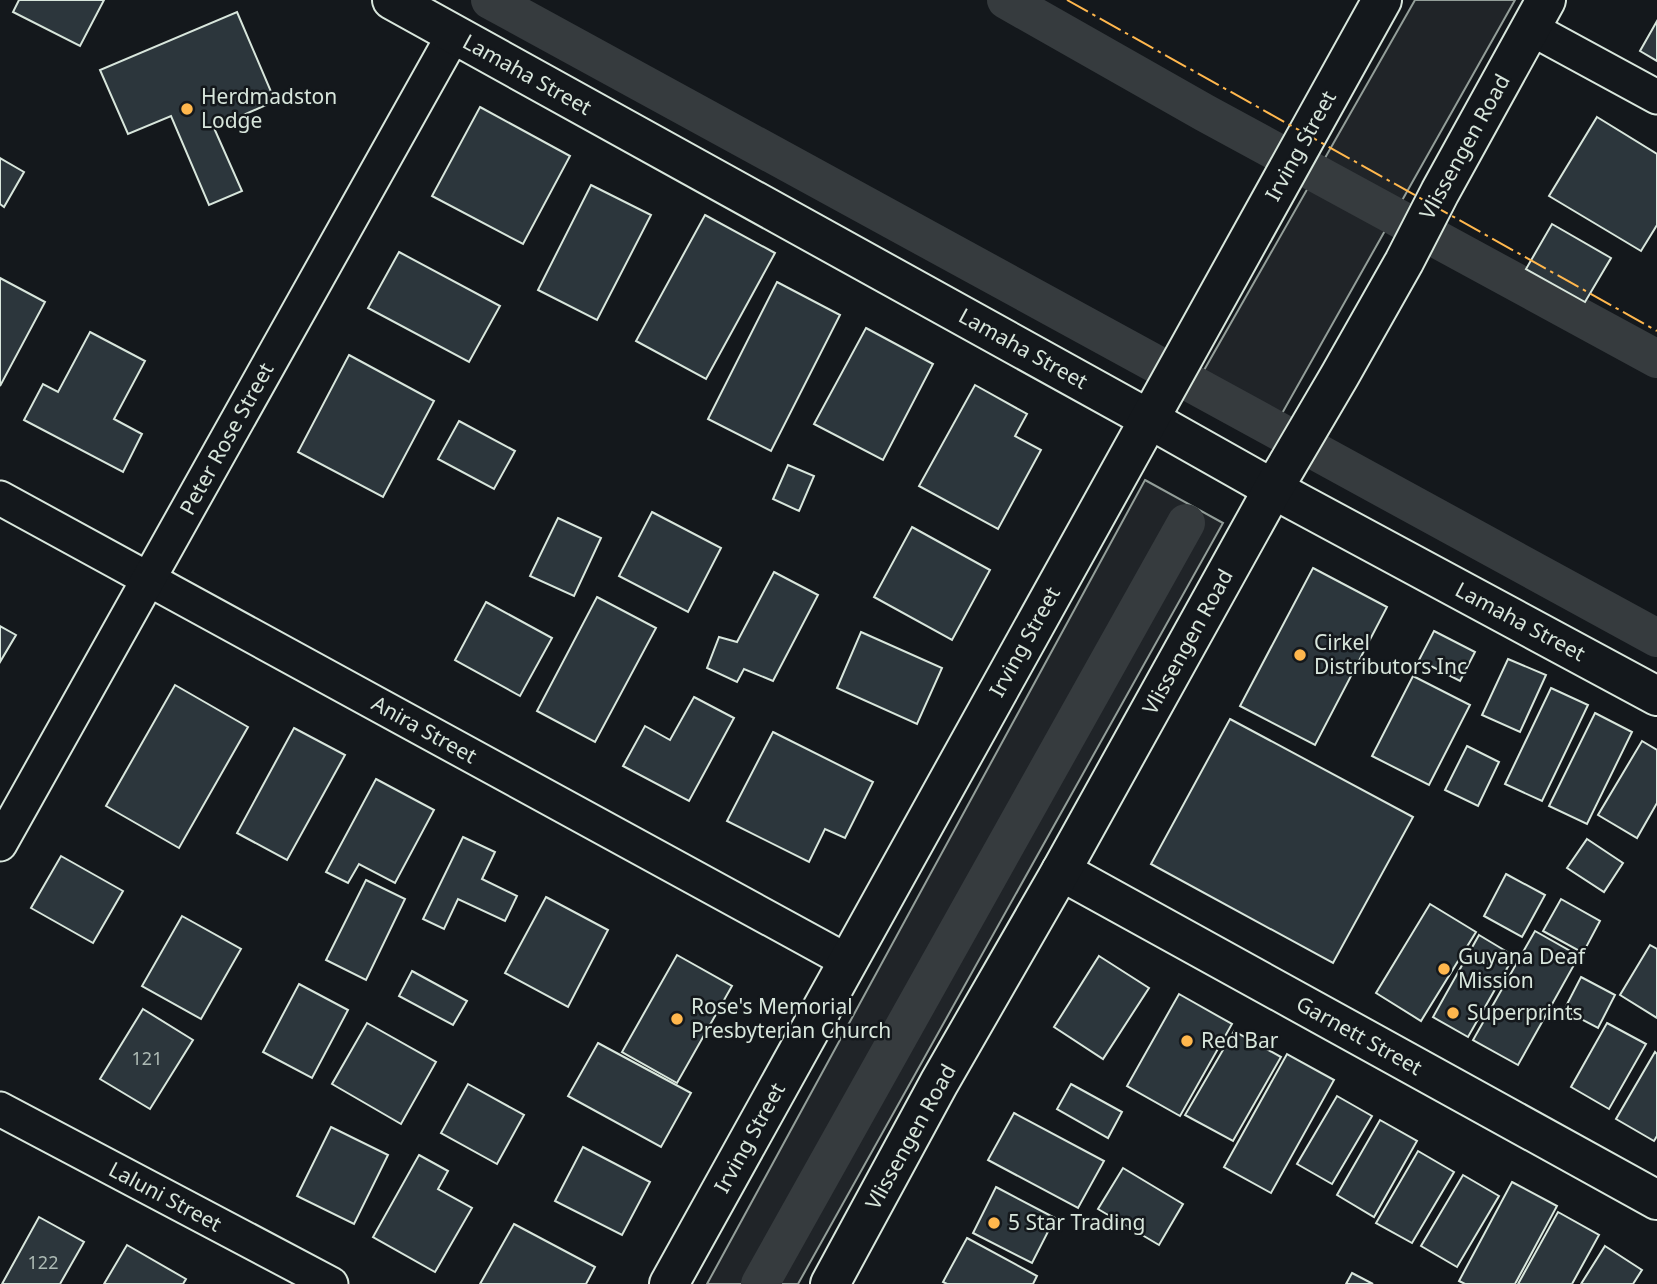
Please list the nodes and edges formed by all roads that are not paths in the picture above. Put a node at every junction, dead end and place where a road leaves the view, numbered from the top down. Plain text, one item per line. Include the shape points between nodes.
1 (392, 0) edge
2 (1382, 0) edge
3 (1538, 14) edge
4 (454, 34) junction
5 (1657, 97) edge
6 (1156, 407) junction
7 (1273, 489) junction
8 (0, 498) edge
9 (149, 579) junction
10 (1657, 696) edge
11 (0, 844) edge
12 (1061, 871) junction
13 (847, 961) junction
14 (0, 1109) edge
15 (1657, 1200) edge
16 (331, 1284) edge
17 (669, 1284) edge
18 (830, 1284) edge

1 - 4 main road, Lamaha Street
2 - 6 main road, Irving Street
3 - 5 street
3 - 7 main road, Vlissengen Road
4 - 6 main road, Lamaha Street
4 - 9 street, Peter Rose Street
6 - 7 main road, Lamaha Street
6 - 13 main road, Irving Street
7 - 10 main road, Lamaha Street
7 - 12 main road, Vlissengen Road
8 - 9 street, Anira Street
9 - 11 street, Peter Rose Street
9 - 13 street, Anira Street
12 - 15 main road, Garnett Street
12 - 18 main road, Vlissengen Road
13 - 17 main road, Irving Street
14 - 16 street, Laluni Street

